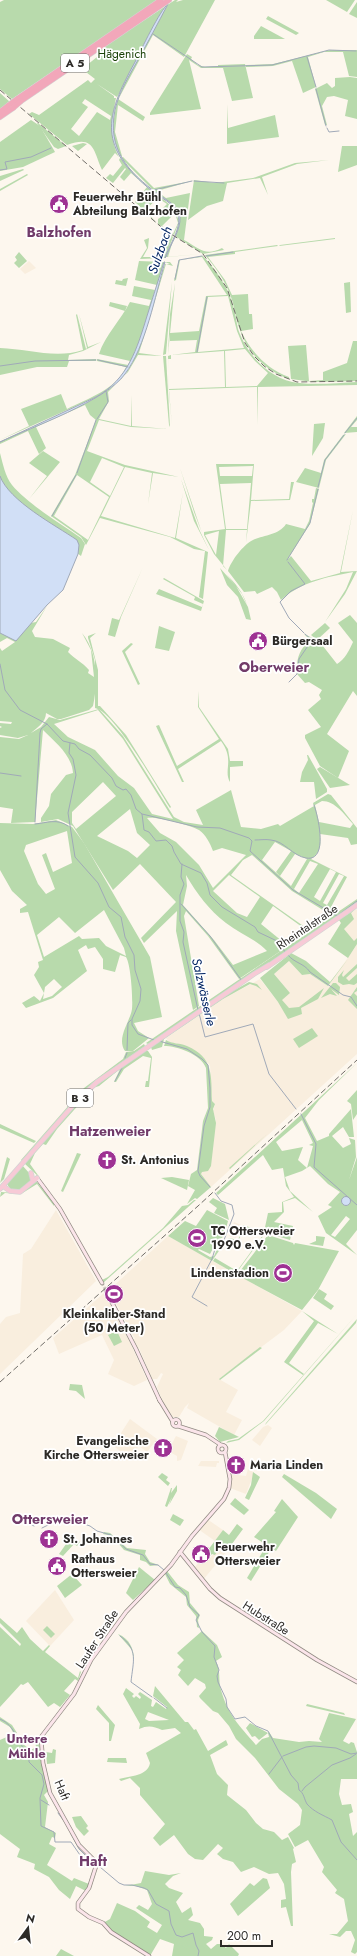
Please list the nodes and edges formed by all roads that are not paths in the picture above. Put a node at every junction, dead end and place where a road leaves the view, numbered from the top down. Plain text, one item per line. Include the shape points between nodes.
1 (165, 1) edge
2 (11, 106) junction
3 (0, 112) edge
4 (0, 117) edge
5 (357, 905) edge
6 (31, 1173) dead end
7 (34, 1181) junction
8 (2, 1188) edge
9 (13, 1192) junction
10 (102, 1283) tunnel mouth
11 (106, 1291) tunnel mouth
12 (174, 1421) junction
13 (179, 1424) junction
14 (220, 1446) junction
15 (224, 1453) junction
16 (181, 1551) junction
17 (357, 1682) edge
18 (78, 1687) joint
19 (149, 1956) edge

1 - 2 highway, A 5, bridge
2 - 3 highway, A 5
2 - 4 highway, A 5
5 - 8 main road, Rheintalstraße / B 3 via 109,1072 87,1091
6 - 7 main road
7 - 9 main road via 20,1192
7 - 10 main road via 62,1212
8 - 9 main road
8 - 9 main road
11 - 12 main road via 160,1401
12 - 13 main road
12 - 13 main road via 174,1426
13 - 14 main road via 216,1441
14 - 15 main road via 219,1452
14 - 15 main road via 226,1447
15 - 16 main road, Laufer Straße via 230,1479 226,1496
16 - 17 main road, Hubstraße via 212,1592 220,1598 317,1660
16 - 18 main road, Laufer Straße via 134,1603 95,1654
18 - 19 main road, Haft via 43,1734 40,1743 50,1793 79,1845 97,1865 89,1888 77,1905 88,1917 103,1923 111,1932

